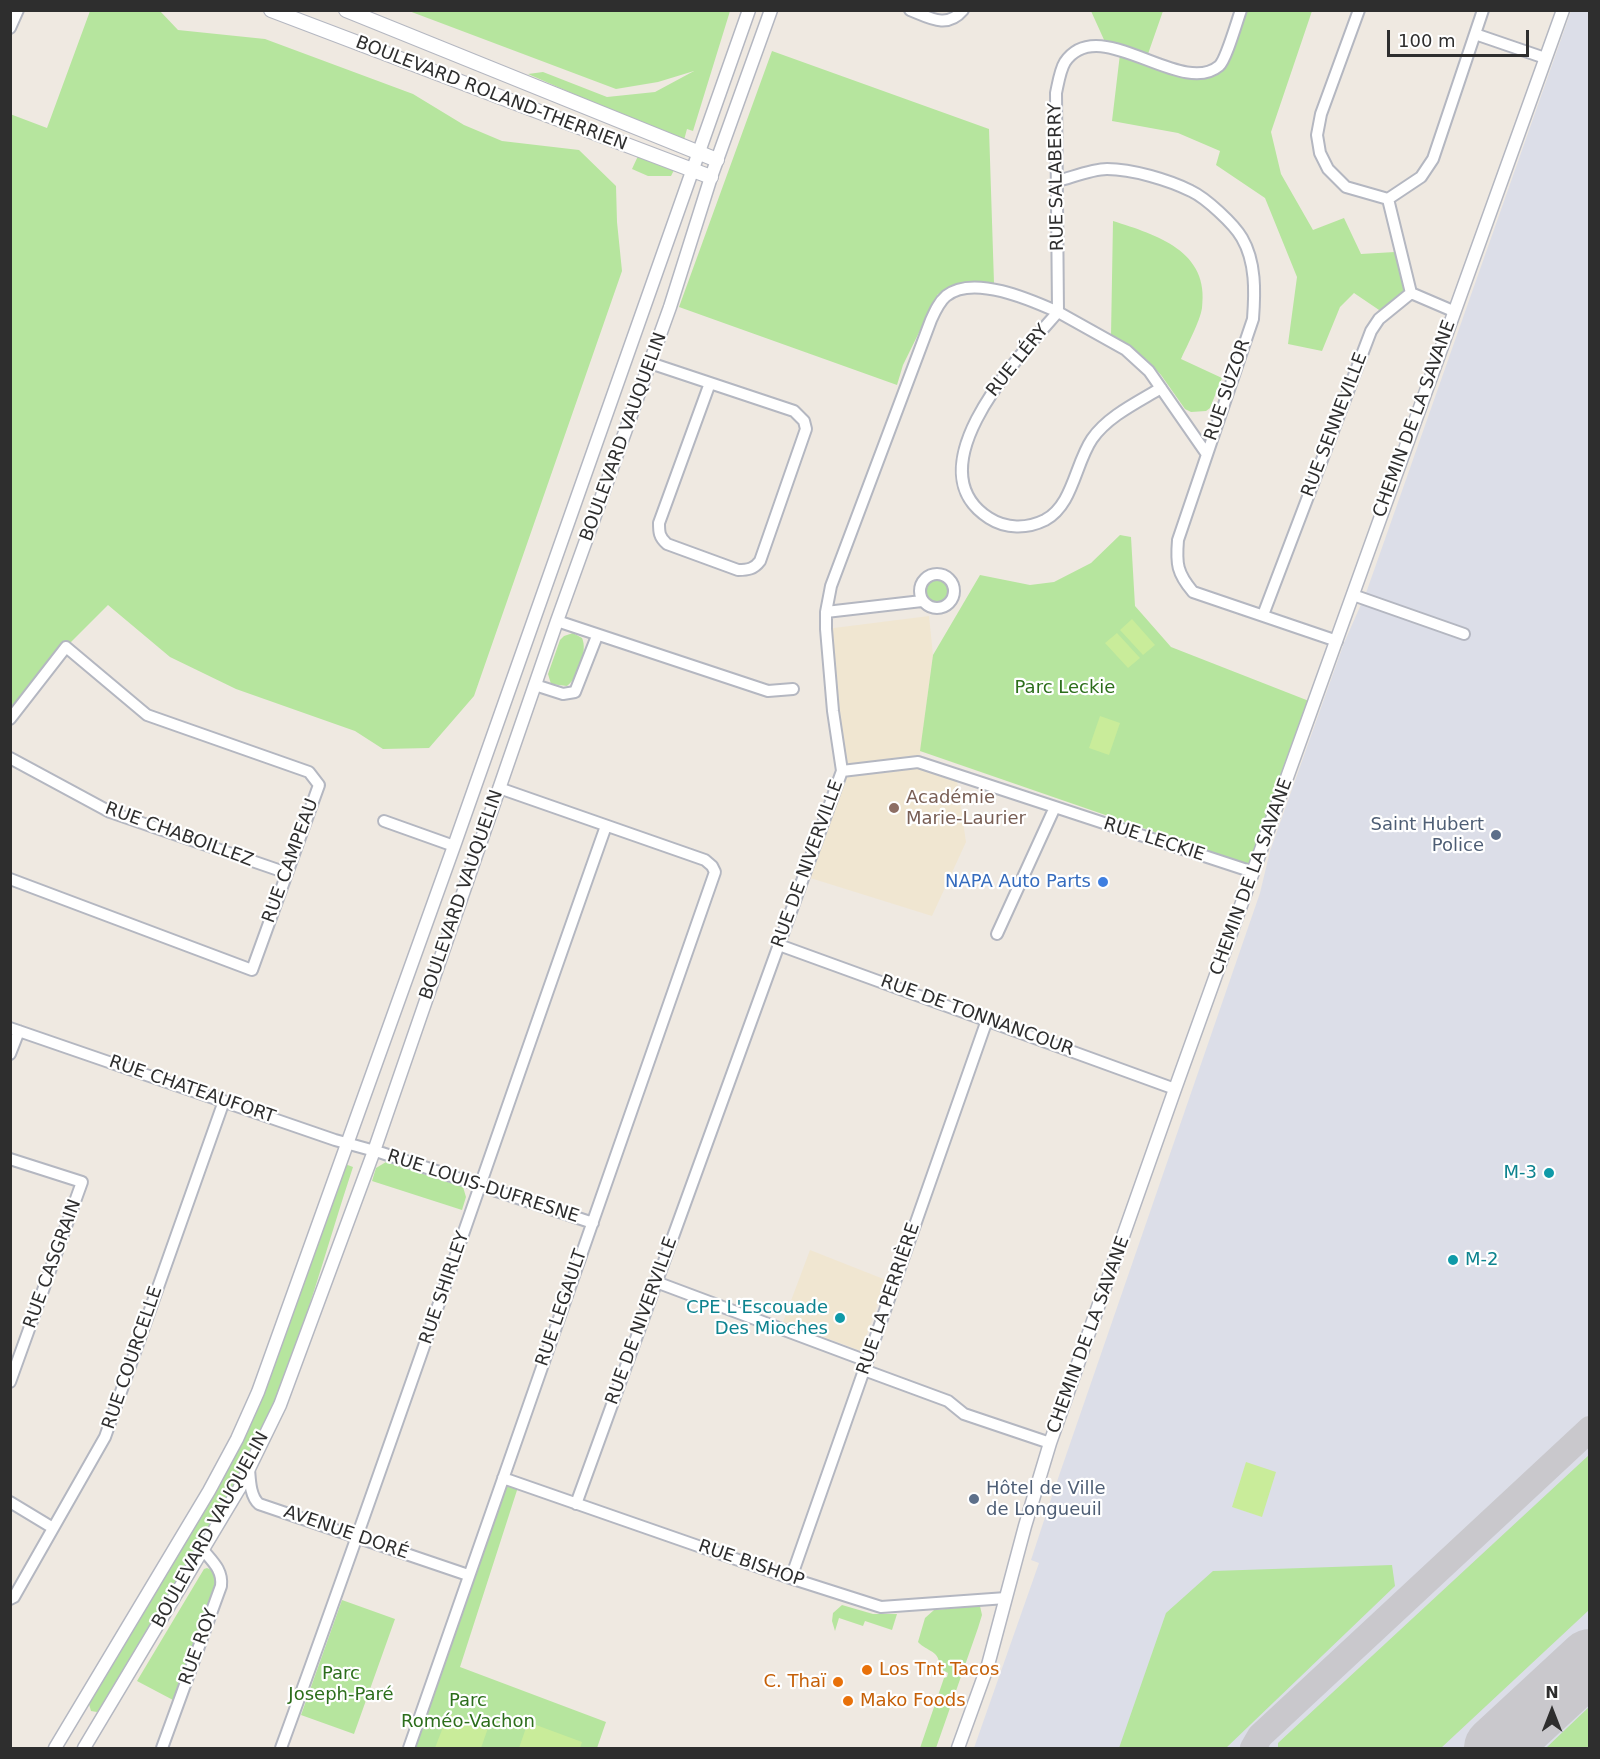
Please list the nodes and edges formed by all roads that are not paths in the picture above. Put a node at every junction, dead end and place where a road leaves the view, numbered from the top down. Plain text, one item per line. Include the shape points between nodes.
1 (18, 10) edge
2 (271, 10) edge
3 (346, 10) edge
4 (749, 10) edge
5 (771, 10) edge
6 (910, 10) edge
7 (963, 10) edge
8 (1241, 10) edge
9 (1359, 10) edge
10 (1483, 10) edge
11 (1563, 10) edge
12 (10, 28) edge
13 (1475, 34) junction
14 (1545, 58) junction
15 (699, 154) junction
16 (717, 160) junction
17 (694, 171) junction
18 (711, 177) junction
19 (1058, 181) junction
20 (1388, 199) junction
21 (1412, 293) junction
22 (1454, 311) junction
23 (1058, 312) junction
24 (650, 363) junction
25 (710, 384) junction
26 (1161, 388) junction
27 (1206, 453) junction
28 (1353, 595) junction
29 (922, 601) dead end
30 (826, 612) junction
31 (1263, 615) junction
32 (557, 621) junction
33 (1464, 634) dead end
34 (597, 636) junction
35 (1336, 641) junction
36 (535, 685) junction
37 (793, 689) dead end
38 (10, 719) edge
39 (10, 758) edge
40 (842, 771) junction
41 (499, 788) junction
42 (1055, 807) junction
43 (384, 821) dead end
44 (606, 826) junction
45 (454, 846) junction
46 (287, 873) junction
47 (1253, 873) junction
48 (10, 879) edge
49 (997, 934) dead end
50 (779, 945) junction
51 (987, 1020) junction
52 (15, 1029) edge
53 (10, 1054) edge
54 (1175, 1089) junction
55 (224, 1101) junction
56 (346, 1143) junction
57 (374, 1150) junction
58 (10, 1159) edge
59 (479, 1185) junction
60 (592, 1223) junction
61 (656, 1282) junction
62 (865, 1366) junction
63 (10, 1382) edge
64 (1050, 1443) junction
65 (249, 1468) junction
66 (503, 1478) junction
67 (10, 1502) edge
68 (576, 1504) junction
69 (53, 1528) junction
70 (357, 1536) junction
71 (203, 1550) junction
72 (468, 1575) junction
73 (790, 1578) junction
74 (1006, 1598) junction
75 (10, 1599) edge
76 (55, 1749) edge
77 (84, 1749) edge
78 (162, 1749) edge
79 (281, 1749) edge
80 (409, 1749) edge
81 (958, 1749) edge

1 - 12 street
2 - 17 main road, BOULEVARD ROLAND-THERRIEN
3 - 15 main road, BOULEVARD ROLAND-THERRIEN
4 - 15 street, BOULEVARD VAUQUELIN
5 - 16 street, BOULEVARD VAUQUELIN
6 - 7 street via 946,21 956,19
8 - 19 street, RUE SALABERRY via 1221,64 1209,72 1194,74 1092,45 1077,49 1064,63 1056,93
9 - 20 street via 1317,135 1328,169 1346,187
10 - 13 street
11 - 14 street, CHEMIN DE LA SAVANE
13 - 14 street
13 - 20 street via 1433,159 1420,177
14 - 22 street, CHEMIN DE LA SAVANE
15 - 16 main road, BOULEVARD ROLAND-THERRIEN
15 - 17 street, BOULEVARD VAUQUELIN
16 - 18 street, BOULEVARD VAUQUELIN
17 - 18 main road, BOULEVARD ROLAND-THERRIEN
17 - 45 street, BOULEVARD VAUQUELIN
18 - 24 street, BOULEVARD VAUQUELIN
19 - 23 street, RUE SALABERRY
19 - 27 street, RUE SUZOR via 1104,169 1133,171 1193,192 1242,237 1256,290 1253,319
20 - 21 street
21 - 22 street
21 - 31 street, RUE SENNEVILLE via 1378,319 1371,331
22 - 28 street, CHEMIN DE LA SAVANE
23 - 26 street via 1126,350
23 - 26 street, RUE LÉRY via 1008,369 971,431 964,453 966,492 973,506 989,519 1022,527 1048,518 1065,499 1082,454 1094,437 1108,422
23 - 30 street, RUE DE NIVERVILLE via 990,288 958,290 939,304 831,586
24 - 25 street
24 - 32 street, BOULEVARD VAUQUELIN
25 - 25 street via 794,411 806,429 760,561 747,570 667,544 658,531
26 - 27 street
27 - 31 street, RUE SUZOR via 1178,540 1176,563 1193,592
28 - 33 street
28 - 35 street, CHEMIN DE LA SAVANE
29 - 30 street
30 - 40 street, RUE DE NIVERVILLE
31 - 35 street, RUE SUZOR
32 - 34 street
32 - 36 street, BOULEVARD VAUQUELIN
34 - 36 street via 575,692 563,694
34 - 37 street via 768,691
35 - 47 street, CHEMIN DE LA SAVANE
36 - 41 street, BOULEVARD VAUQUELIN
38 - 46 street, RUE CAMPEAU via 66,647 147,715 309,772 319,785
39 - 46 street, RUE CHABOILLEZ via 110,812
40 - 42 street, RUE LECKIE via 918,762
40 - 50 street, RUE DE NIVERVILLE
41 - 44 street
41 - 57 street, BOULEVARD VAUQUELIN
42 - 47 street, RUE LECKIE
42 - 49 street
43 - 45 street, BOULEVARD VAUQUELIN
44 - 59 street, RUE SHIRLEY
44 - 60 street, RUE LEGAULT via 705,860 714,868 715,876
45 - 56 street, BOULEVARD VAUQUELIN
46 - 48 street, RUE CAMPEAU via 252,970
47 - 54 street, CHEMIN DE LA SAVANE
50 - 51 street, RUE DE TONNANCOUR
50 - 61 street, RUE DE NIVERVILLE
51 - 54 street, RUE DE TONNANCOUR
51 - 62 street, RUE LA PERRIÈRE
52 - 53 street
52 - 55 street, RUE CHATEAUFORT
54 - 64 street, CHEMIN DE LA SAVANE
55 - 56 street, RUE CHATEAUFORT
55 - 69 street, RUE COURCELLE via 105,1437
56 - 57 street, RUE CHATEAUFORT
56 - 76 street, BOULEVARD VAUQUELIN via 278,1340 237,1439
57 - 59 street, RUE LOUIS-DUFRESNE
57 - 65 street, BOULEVARD VAUQUELIN via 280,1405
58 - 63 street, RUE CASGRAIN via 82,1182
59 - 60 street, RUE LOUIS-DUFRESNE
59 - 70 street, RUE SHIRLEY
60 - 66 street, RUE LEGAULT
61 - 62 street
61 - 68 street, RUE DE NIVERVILLE
62 - 64 street via 948,1401 964,1414
62 - 73 street, RUE LA PERRIÈRE
64 - 74 street, CHEMIN DE LA SAVANE
65 - 70 street, AVENUE DORÉ via 257,1502
65 - 71 street, BOULEVARD VAUQUELIN
66 - 68 street, RUE BISHOP
66 - 72 street, RUE LEGAULT
67 - 69 street
68 - 73 street, RUE BISHOP
69 - 75 street, RUE COURCELLE
70 - 72 street, AVENUE DORÉ
70 - 79 street, RUE SHIRLEY
71 - 77 street, BOULEVARD VAUQUELIN
71 - 78 street, RUE ROY via 222,1574 221,1586
72 - 80 street, RUE LEGAULT
73 - 74 street, RUE BISHOP via 881,1607
74 - 81 street, CHEMIN DE LA SAVANE via 988,1665

